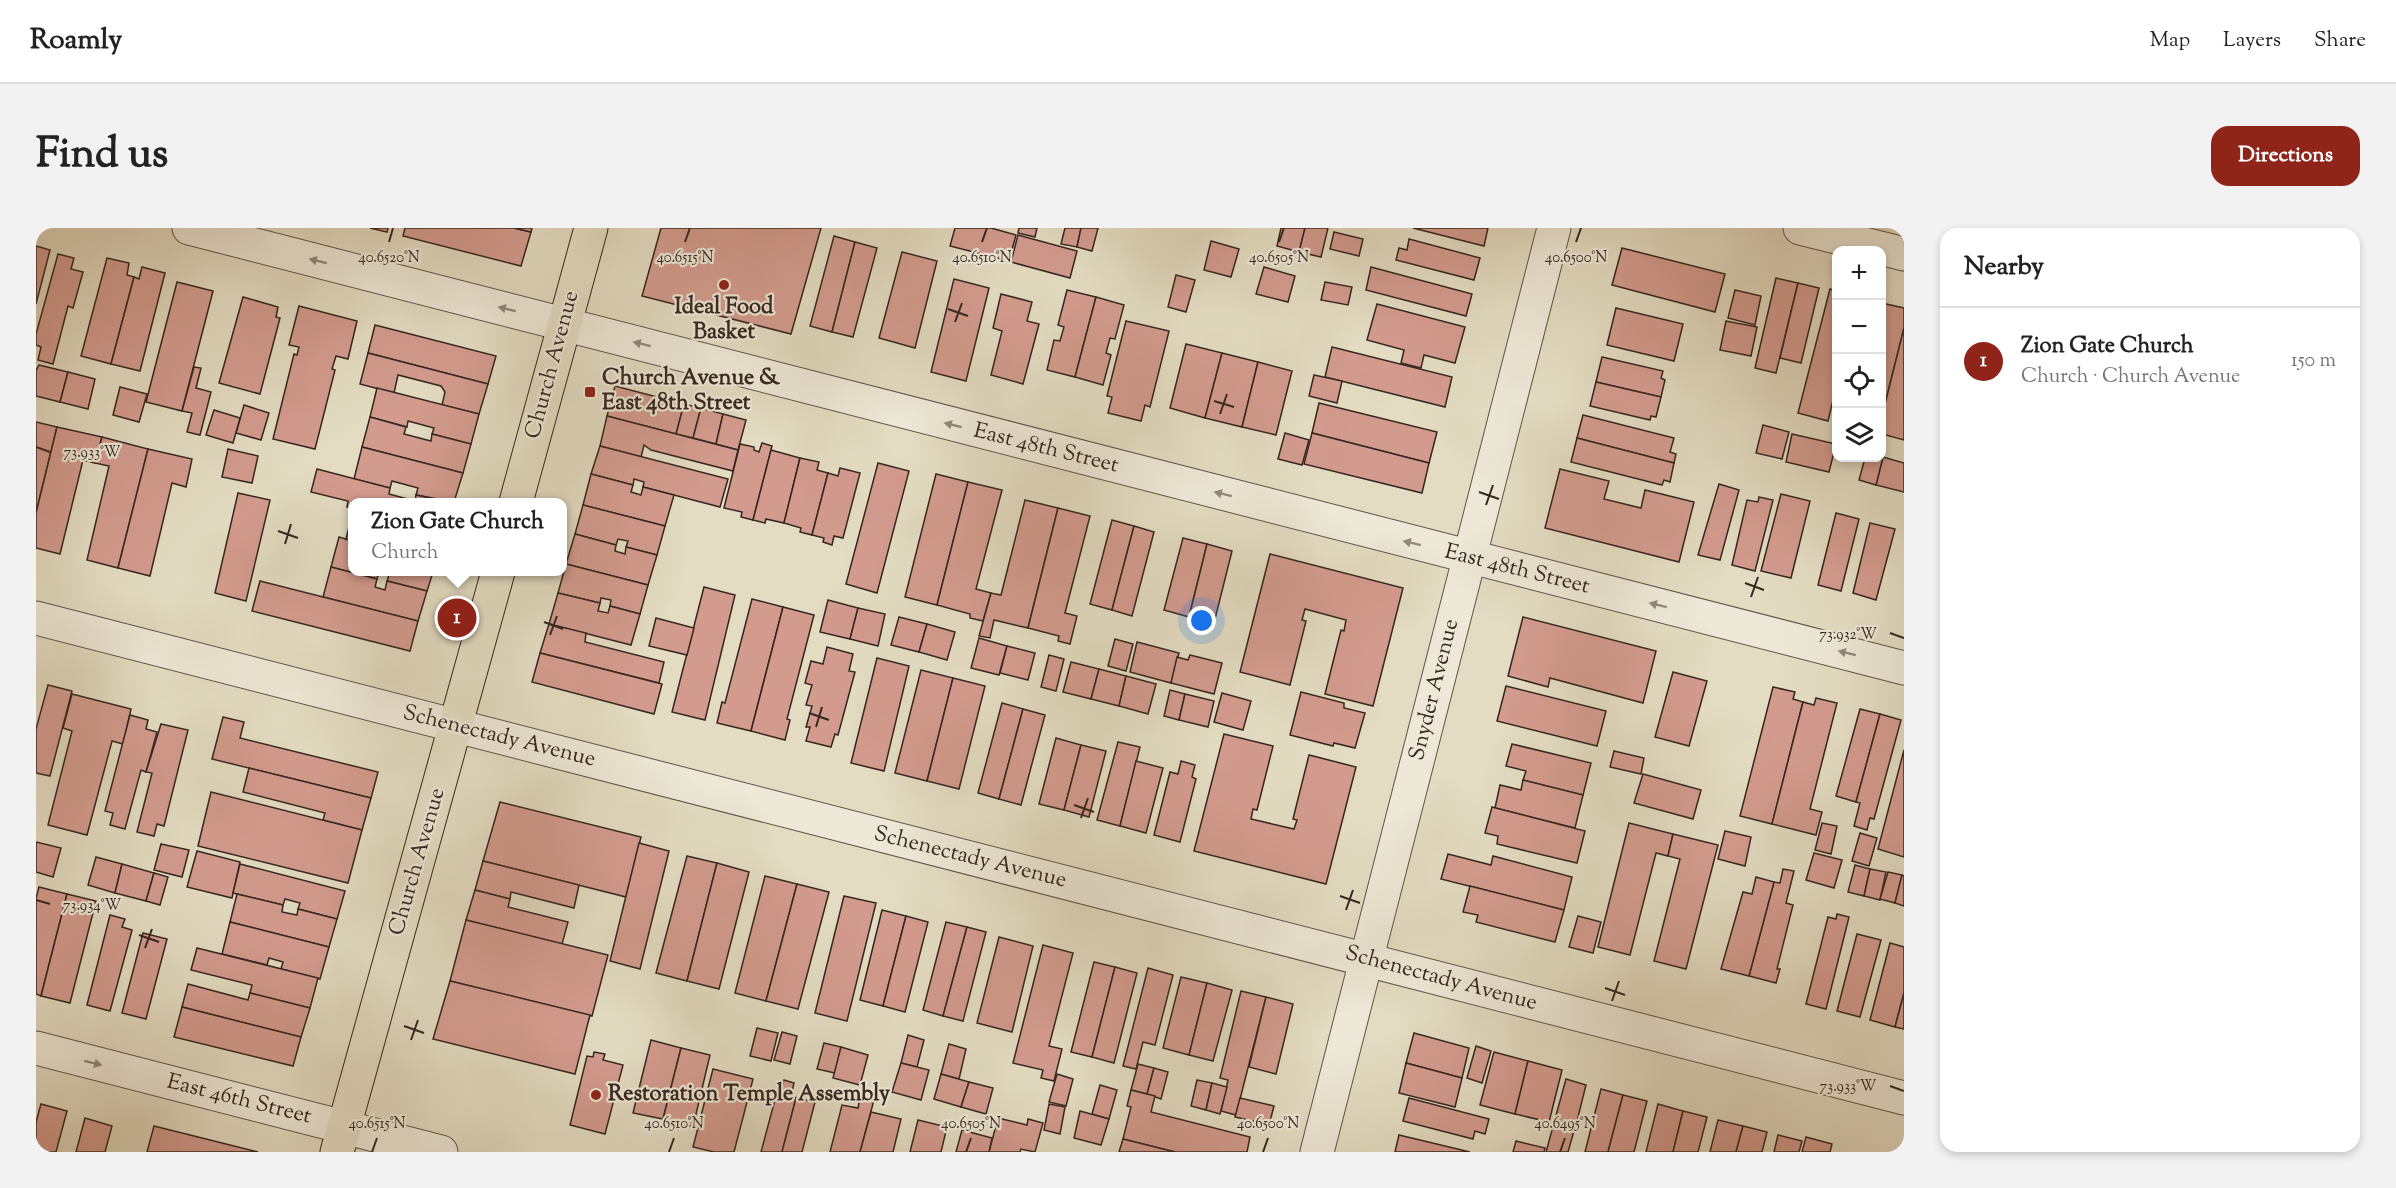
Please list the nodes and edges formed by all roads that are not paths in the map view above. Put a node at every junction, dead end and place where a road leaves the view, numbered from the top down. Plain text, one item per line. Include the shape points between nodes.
1 (189, 228) edge
2 (591, 228) edge
3 (1554, 228) edge
4 (1800, 228) edge
5 (1904, 254) edge
6 (563, 324) junction
7 (517, 498) edge
8 (1468, 557) junction
9 (497, 576) edge
10 (36, 618) edge
11 (1904, 668) edge
12 (456, 726) junction
13 (1367, 960) junction
14 (36, 1048) edge
15 (1904, 1098) edge
16 (340, 1139) edge
17 (441, 1152) edge
18 (1317, 1152) edge

6 -> 1 street, East 48th Street
2 - 6 main road, Church Avenue
3 - 8 street, Snyder Avenue
4 - 5 street
6 - 7 main road, Church Avenue
8 -> 6 street, East 48th Street
11 -> 8 street, East 48th Street
8 - 13 street, Snyder Avenue
9 - 12 main road, Church Avenue
10 - 12 street, Schenectady Avenue
12 - 13 street, Schenectady Avenue
12 - 16 main road, Church Avenue
13 - 15 street, Schenectady Avenue
13 - 18 street, Snyder Avenue
14 -> 16 street, East 46th Street
16 - 17 street, East 46th Street

